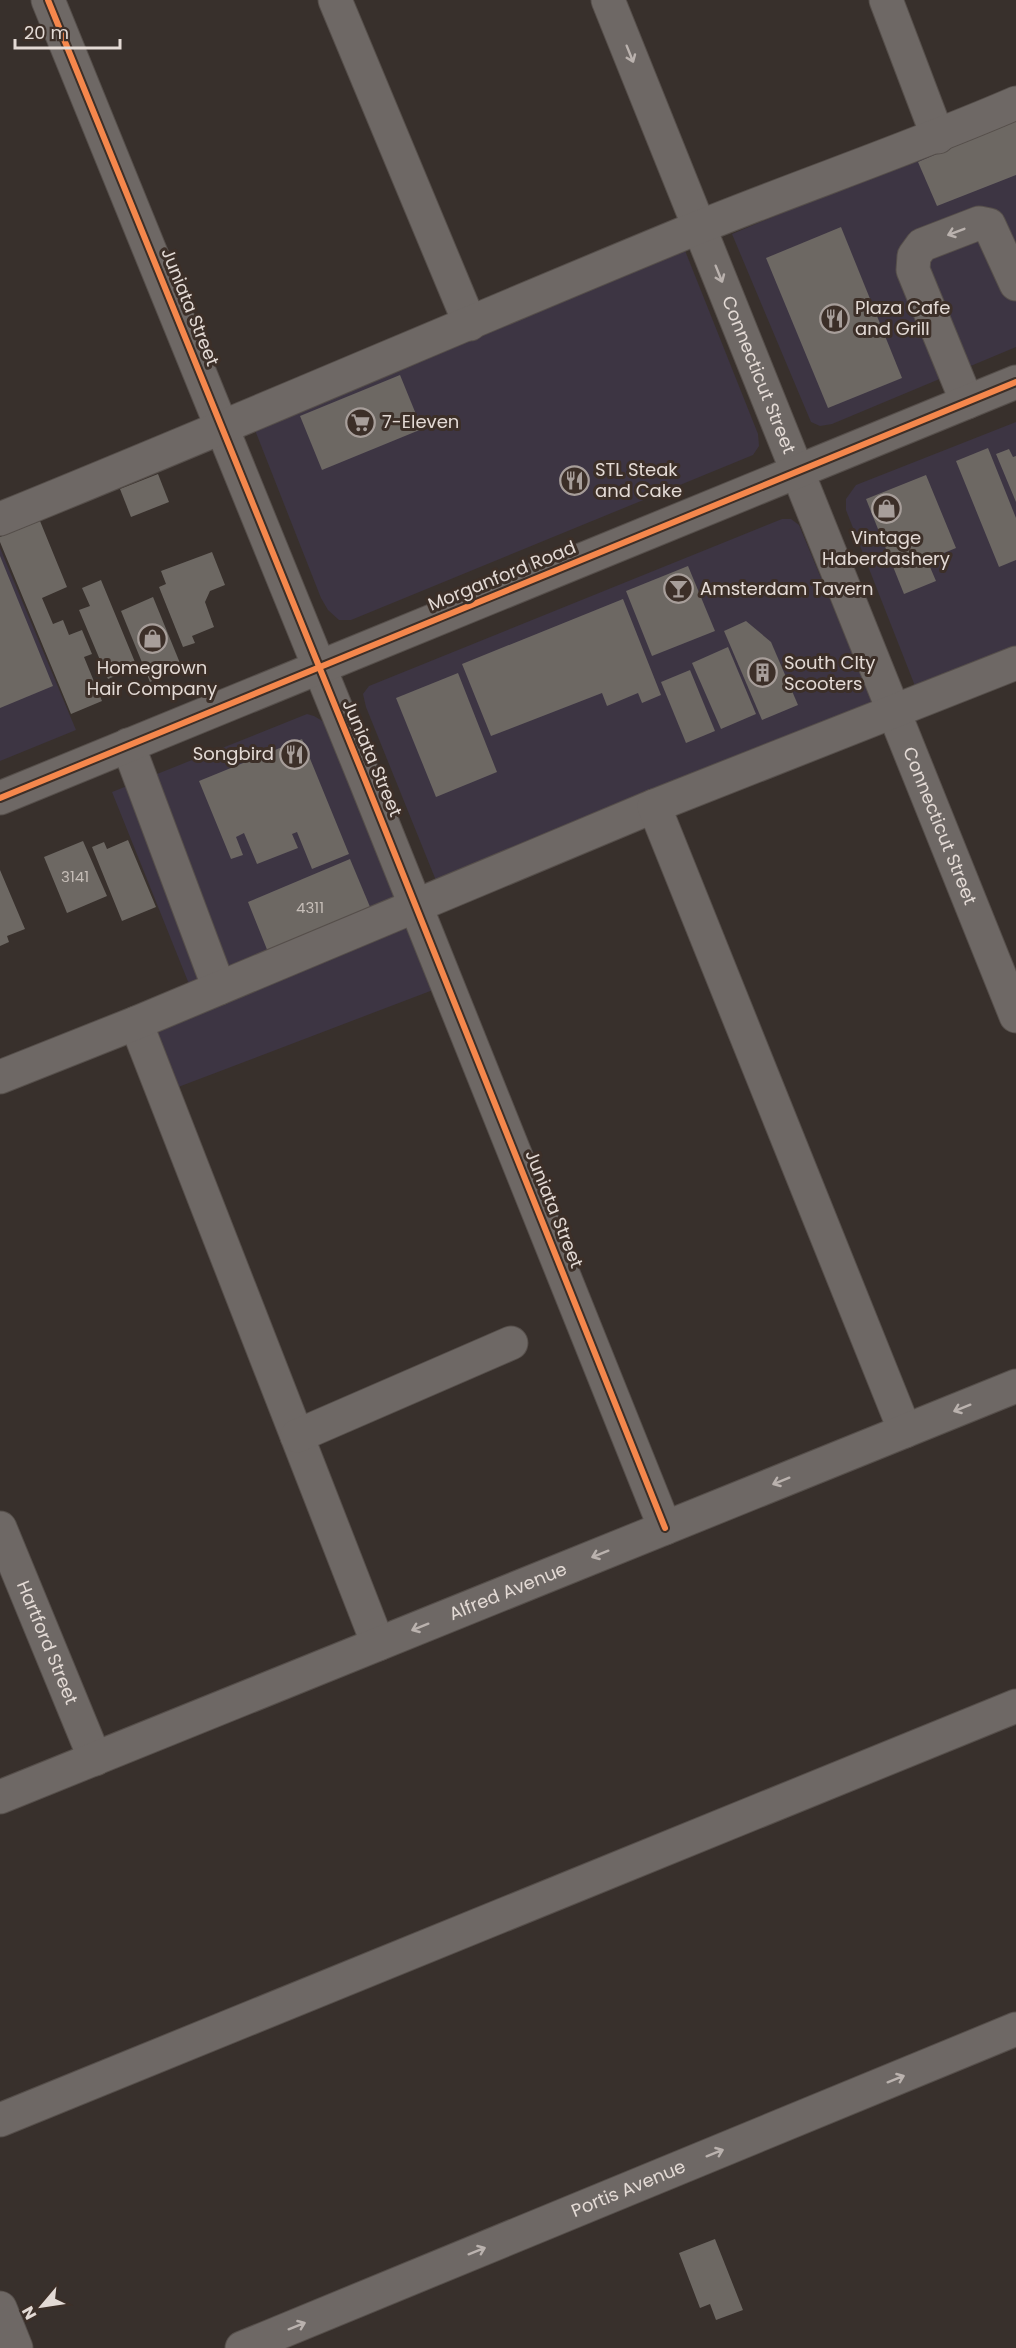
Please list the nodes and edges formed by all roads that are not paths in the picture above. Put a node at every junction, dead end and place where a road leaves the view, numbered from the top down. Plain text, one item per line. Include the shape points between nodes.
1 (48, 0) edge
2 (335, 0) edge
3 (608, 0) edge
4 (886, 0) edge
5 (1016, 103) edge
6 (938, 137) junction
7 (700, 226) junction
8 (1016, 284) edge
9 (470, 324) junction
10 (1016, 382) edge
11 (967, 402) junction
12 (223, 429) junction
13 (798, 471) junction
14 (0, 519) edge
15 (1016, 663) edge
16 (318, 668) junction
17 (895, 712) junction
18 (128, 746) junction
19 (0, 798) edge
20 (654, 806) junction
21 (417, 905) junction
22 (219, 988) junction
23 (1016, 1016) edge
24 (136, 1023) junction
25 (0, 1077) edge
26 (511, 1343) dead end
27 (1016, 1386) edge
28 (905, 1431) junction
29 (297, 1436) junction
30 (0, 1528) edge
31 (664, 1528) junction
32 (378, 1644) junction
33 (1016, 1706) edge
34 (95, 1759) junction
35 (0, 1797) edge
36 (1016, 2029) edge
37 (0, 2120) edge
38 (0, 2308) edge
39 (16, 2348) edge
40 (242, 2348) edge

1 - 12 street, Juniata Street
2 - 9 street
3 -> 7 street, Connecticut Street
4 - 6 street
5 - 6 street
6 - 7 street
7 - 9 street
7 -> 13 street, Connecticut Street
8 -> 11 street via 989,225 979,223 922,244 914,256 913,270
9 - 12 street
10 - 11 street, Morganford Road
11 - 13 street, Morganford Road
12 - 14 street
12 - 16 street, Juniata Street
13 - 16 street, Morganford Road
13 - 17 street, Connecticut Street
15 - 17 street
16 - 18 street, Morganford Road
16 - 21 street, Juniata Street
17 - 20 street
17 - 23 street, Connecticut Street
18 - 19 street, Morganford Road
18 - 22 street
20 - 21 street
20 - 28 street
21 - 22 street
21 - 31 street, Juniata Street
22 - 24 street
24 - 25 street
24 - 29 street
26 - 29 street
27 -> 28 street, Alfred Avenue
28 -> 31 street, Alfred Avenue
29 - 32 street
30 - 34 street, Hartford Street
31 -> 32 street, Alfred Avenue
32 - 34 street, Alfred Avenue
33 - 37 street
34 - 35 street, Alfred Avenue
40 -> 36 street, Portis Avenue
38 - 39 street

